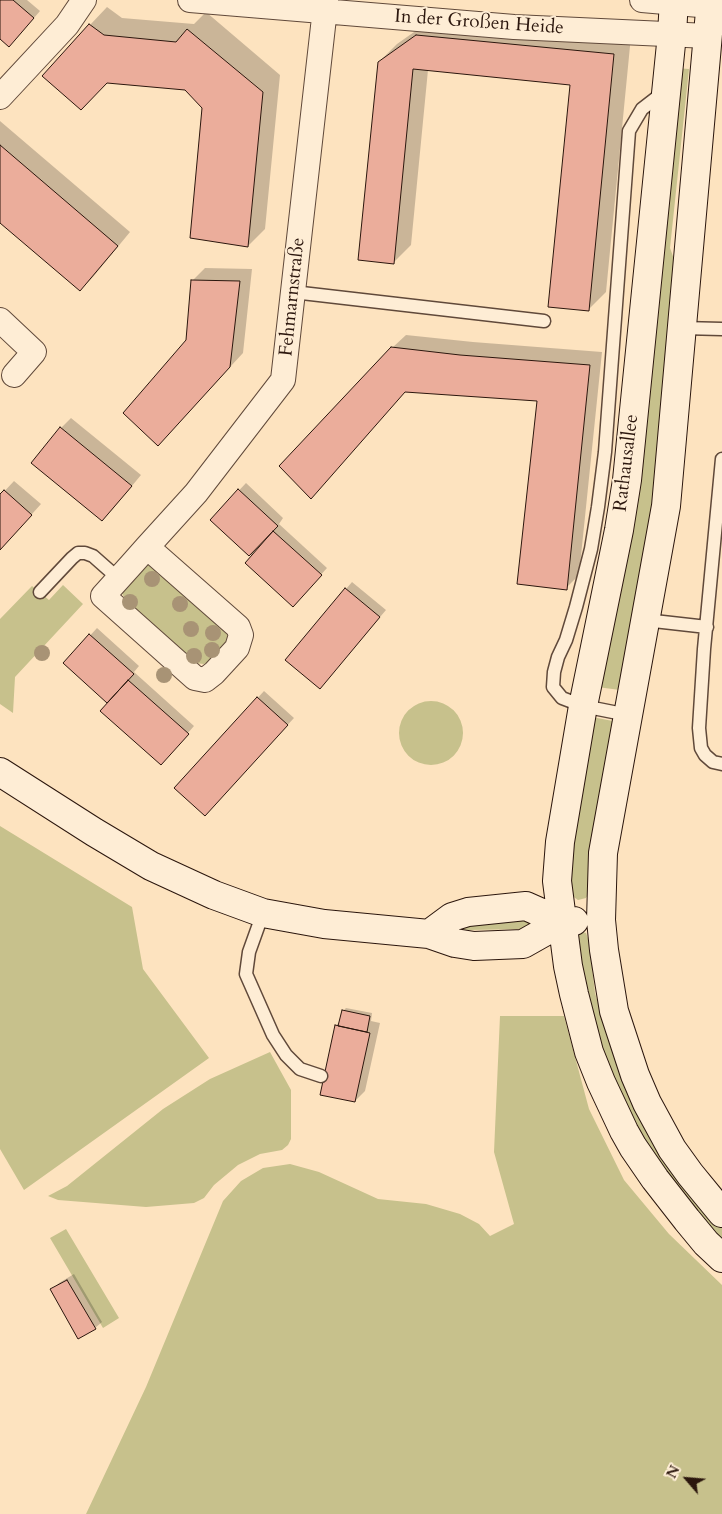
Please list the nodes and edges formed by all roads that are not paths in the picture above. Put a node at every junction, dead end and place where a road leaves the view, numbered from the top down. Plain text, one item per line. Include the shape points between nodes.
1 (84, 0) edge
2 (190, 0) edge
3 (642, 0) edge
4 (674, 2) edge
5 (715, 4) edge
6 (325, 5) edge
7 (672, 34) junction
8 (715, 36) edge
9 (0, 97) edge
10 (293, 292) junction
11 (0, 320) edge
12 (544, 321) dead end
13 (682, 328) junction
14 (722, 330) edge
15 (14, 375) dead end
16 (722, 459) edge
17 (147, 547) junction
18 (119, 579) junction
19 (40, 592) dead end
20 (645, 620) junction
21 (707, 627) junction
22 (583, 706) junction
23 (628, 715) junction
24 (722, 764) edge
25 (0, 772) edge
26 (263, 913) junction
27 (600, 920) junction
28 (562, 922) junction
29 (429, 934) junction
30 (321, 1076) dead end
31 (722, 1213) edge
32 (722, 1258) edge

1 - 9 street via 68,25
2 - 6 street, In der Großen Heide
3 - 4 street
4 - 5 street
4 - 7 main road, Rathausallee
5 - 8 main road
6 - 7 street, In der Großen Heide via 514,27
6 - 10 street, Fehmarnstraße
7 - 8 street, In der Großen Heide
7 - 22 main road, Rathausallee via 627,480
8 - 13 main road
10 - 12 lane
10 - 17 street, Fehmarnstraße via 283,380 196,493
11 - 15 street via 34,352
13 - 14 lane
13 - 20 main road via 666,506
16 - 21 lane
17 - 18 street, Fehmarnstraße
17 - 18 street, Fehmarnstraße via 238,626 241,635 237,648 205,680 195,678 103,596
18 - 19 lane via 93,556 78,554
20 - 21 lane
20 - 23 main road
21 - 24 lane via 699,728 701,748 712,762
22 - 23 lane
22 - 28 main road, Rathausallee via 556,881
23 - 27 main road via 603,853
25 - 26 main road via 151,866
26 - 29 main road via 324,924
26 - 30 lane via 248,952 246,974 273,1036 286,1055 300,1069
27 - 28 main road
27 - 31 main road via 614,1011 635,1075 672,1149
28 - 29 main road via 523,944 474,946
28 - 29 main road via 526,906 452,916
28 - 32 main road, Rathausallee via 581,1023 616,1116 667,1196

